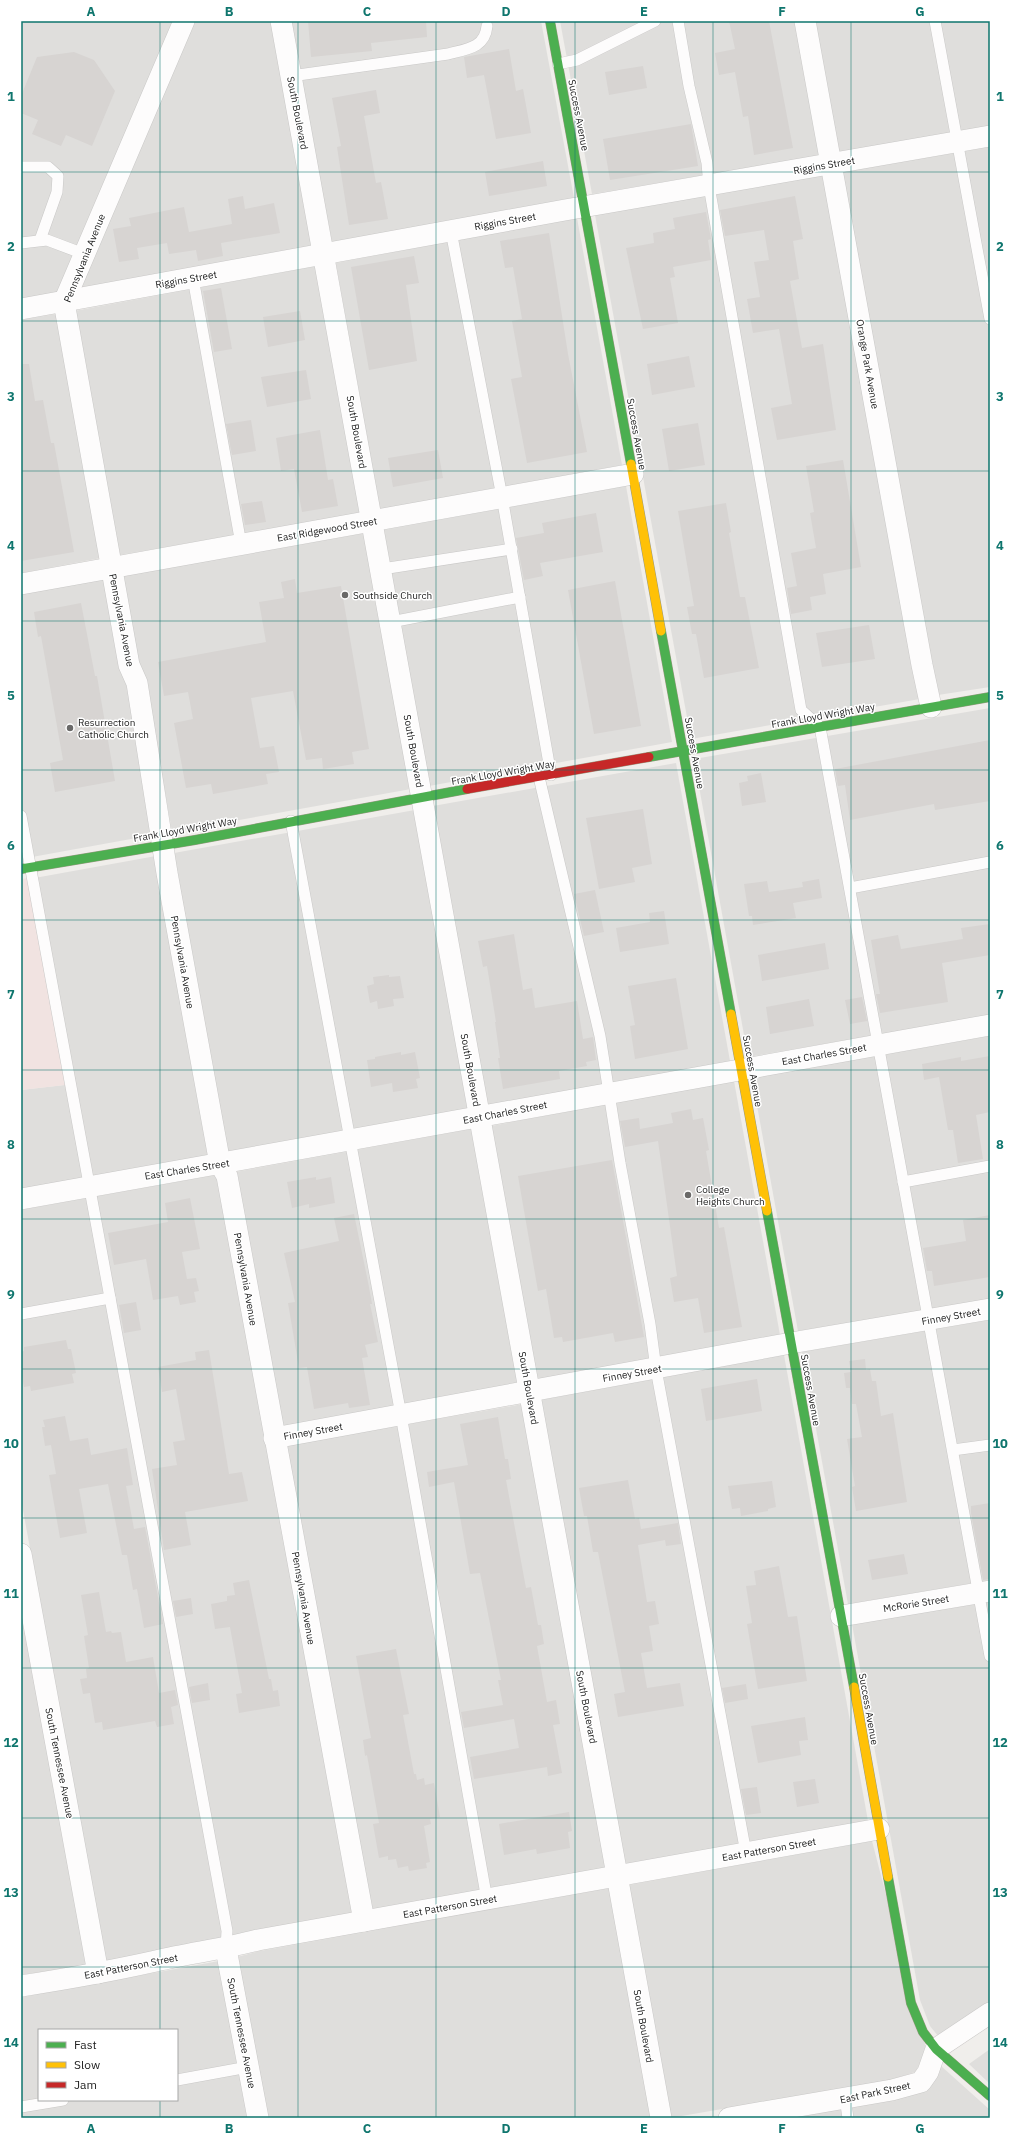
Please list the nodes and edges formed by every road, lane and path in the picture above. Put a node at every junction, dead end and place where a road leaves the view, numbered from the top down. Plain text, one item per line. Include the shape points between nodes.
1 (184, 21) edge
2 (281, 21) edge
3 (550, 21) edge
4 (655, 21) edge
5 (678, 21) edge
6 (805, 21) edge
7 (935, 21) edge
8 (487, 26) dead end
9 (558, 64) junction
10 (291, 76) junction
11 (990, 136) edge
12 (958, 142) junction
13 (832, 164) junction
14 (21, 167) edge
15 (709, 186) junction
16 (584, 206) junction
17 (451, 231) junction
18 (40, 240) junction
19 (21, 244) edge
20 (84, 254) junction
21 (325, 254) junction
22 (193, 278) junction
23 (64, 302) junction
24 (21, 309) edge
25 (990, 320) edge
26 (633, 474) junction
27 (502, 497) junction
28 (373, 521) junction
29 (241, 544) junction
30 (512, 549) junction
31 (112, 567) junction
32 (382, 569) junction
33 (21, 584) edge
34 (520, 597) junction
35 (391, 622) junction
36 (990, 698) edge
37 (931, 707) junction
38 (820, 727) junction
39 (683, 751) junction
40 (551, 774) junction
41 (539, 776) junction
42 (422, 798) junction
43 (21, 816) edge
44 (291, 821) junction
45 (164, 844) junction
46 (990, 862) edge
47 (26, 868) edge
48 (850, 888) junction
49 (990, 1025) edge
50 (878, 1045) junction
51 (741, 1069) junction
52 (609, 1093) junction
53 (480, 1118) junction
54 (350, 1140) junction
55 (220, 1164) junction
56 (990, 1166) edge
57 (903, 1182) junction
58 (90, 1186) junction
59 (21, 1199) edge
60 (110, 1298) junction
61 (990, 1309) edge
62 (21, 1314) edge
63 (930, 1321) junction
64 (791, 1343) junction
65 (656, 1369) junction
66 (530, 1392) junction
67 (401, 1415) junction
68 (274, 1438) junction
69 (990, 1445) edge
70 (953, 1450) junction
71 (21, 1554) edge
72 (984, 1592) edge
73 (841, 1616) junction
74 (990, 1656) edge
75 (879, 1829) junction
76 (746, 1853) junction
77 (618, 1876) junction
78 (487, 1900) junction
79 (364, 1921) junction
80 (226, 1949) junction
81 (98, 1973) junction
82 (21, 1986) edge
83 (990, 2013) edge
84 (936, 2049) junction
85 (248, 2067) junction
86 (178, 2080) edge
87 (990, 2096) edge
88 (56, 2101) edge
89 (21, 2107) edge
90 (847, 2108) edge
91 (258, 2118) edge
92 (661, 2118) edge
93 (729, 2118) edge

1 - 20 street, Pennsylvania Avenue
2 - 10 street, South Boulevard
3 - 9 street, Success Avenue
4 - 9 lane via 577,60
5 - 15 lane via 689,86 707,163
6 - 13 street, Orange Park Avenue
7 - 12 lane
8 - 10 lane via 486,35 480,44 448,54
9 - 16 street, Success Avenue
10 - 21 street, South Boulevard
11 - 12 street, Riggins Street
12 - 13 street, Riggins Street
12 - 25 lane
13 - 15 street, Riggins Street
13 - 37 street, Orange Park Avenue
14 - 18 lane via 48,167 58,176 57,192
15 - 16 street, Riggins Street
15 - 38 lane via 801,710
16 - 17 street, Riggins Street
16 - 26 street, Success Avenue
17 - 21 street, Riggins Street
17 - 27 lane
18 - 19 lane
18 - 20 lane via 47,240
20 - 23 street, Pennsylvania Avenue
21 - 22 street, Riggins Street
21 - 28 street, South Boulevard
22 - 23 street, Riggins Street
22 - 29 lane
23 - 24 street, Riggins Street
23 - 31 street, Pennsylvania Avenue
26 - 27 street, East Ridgewood Street
26 - 39 street, Success Avenue
27 - 28 street, East Ridgewood Street
27 - 30 lane
28 - 29 street, East Ridgewood Street
28 - 32 street, South Boulevard
29 - 31 street, East Ridgewood Street
30 - 32 lane
30 - 34 lane
31 - 33 street, East Ridgewood Street
31 - 45 street, Pennsylvania Avenue via 129,665 137,683
32 - 35 street, South Boulevard
34 - 35 lane
34 - 40 lane
35 - 42 street, South Boulevard
36 - 37 street, Frank Lloyd Wright Way
37 - 38 street, Frank Lloyd Wright Way
38 - 39 street, Frank Lloyd Wright Way
38 - 48 lane
39 - 40 street, Frank Lloyd Wright Way
39 - 51 street, Success Avenue
40 - 41 street, Frank Lloyd Wright Way
41 - 42 street, Frank Lloyd Wright Way
41 - 52 lane via 600,1036
42 - 44 street, Frank Lloyd Wright Way
42 - 53 street, South Boulevard
43 - 47 lane
44 - 45 street, Frank Lloyd Wright Way
44 - 54 lane
45 - 47 street, Frank Lloyd Wright Way
45 - 55 street, Pennsylvania Avenue via 167,873
46 - 48 lane
47 - 58 lane
48 - 50 lane
49 - 50 street, East Charles Street
50 - 51 street, East Charles Street
50 - 57 lane
51 - 52 street, East Charles Street
51 - 64 street, Success Avenue
52 - 53 street, East Charles Street
52 - 65 lane
53 - 54 street, East Charles Street
53 - 66 street, South Boulevard
54 - 55 street, East Charles Street
54 - 67 lane
55 - 58 street, East Charles Street
55 - 68 street, Pennsylvania Avenue via 227,1176
56 - 57 lane
57 - 63 lane
58 - 59 street, East Charles Street
58 - 60 lane
60 - 62 lane
60 - 80 lane via 227,1931
61 - 63 street, Finney Street
63 - 64 street, Finney Street
63 - 70 lane
64 - 65 street, Finney Street
64 - 73 street, Success Avenue
65 - 66 street, Finney Street
65 - 76 lane
66 - 67 street, Finney Street
66 - 77 street, South Boulevard
67 - 68 street, Finney Street
67 - 78 lane
68 - 79 street, Pennsylvania Avenue
69 - 70 lane
70 - 72 lane
71 - 81 street, South Tennessee Avenue
72 - 73 street, McRorie Street
72 - 74 lane
73 - 75 street, Success Avenue
75 - 76 street, East Patterson Street
75 - 84 street, Success Avenue via 911,2003 923,2032
76 - 77 street, East Patterson Street
77 - 78 street, East Patterson Street
77 - 92 street, South Boulevard
78 - 79 street, East Patterson Street
79 - 80 street, East Patterson Street via 258,1940
80 - 81 street, East Patterson Street
80 - 85 street, South Tennessee Avenue
81 - 82 street, East Patterson Street
83 - 84 street
84 - 87 street, Success Avenue
84 - 90 street, East Park Street via 928,2072 921,2082 892,2090
85 - 86 lane
85 - 91 street, South Tennessee Avenue
88 - 89 lane
90 - 93 street, East Park Street

